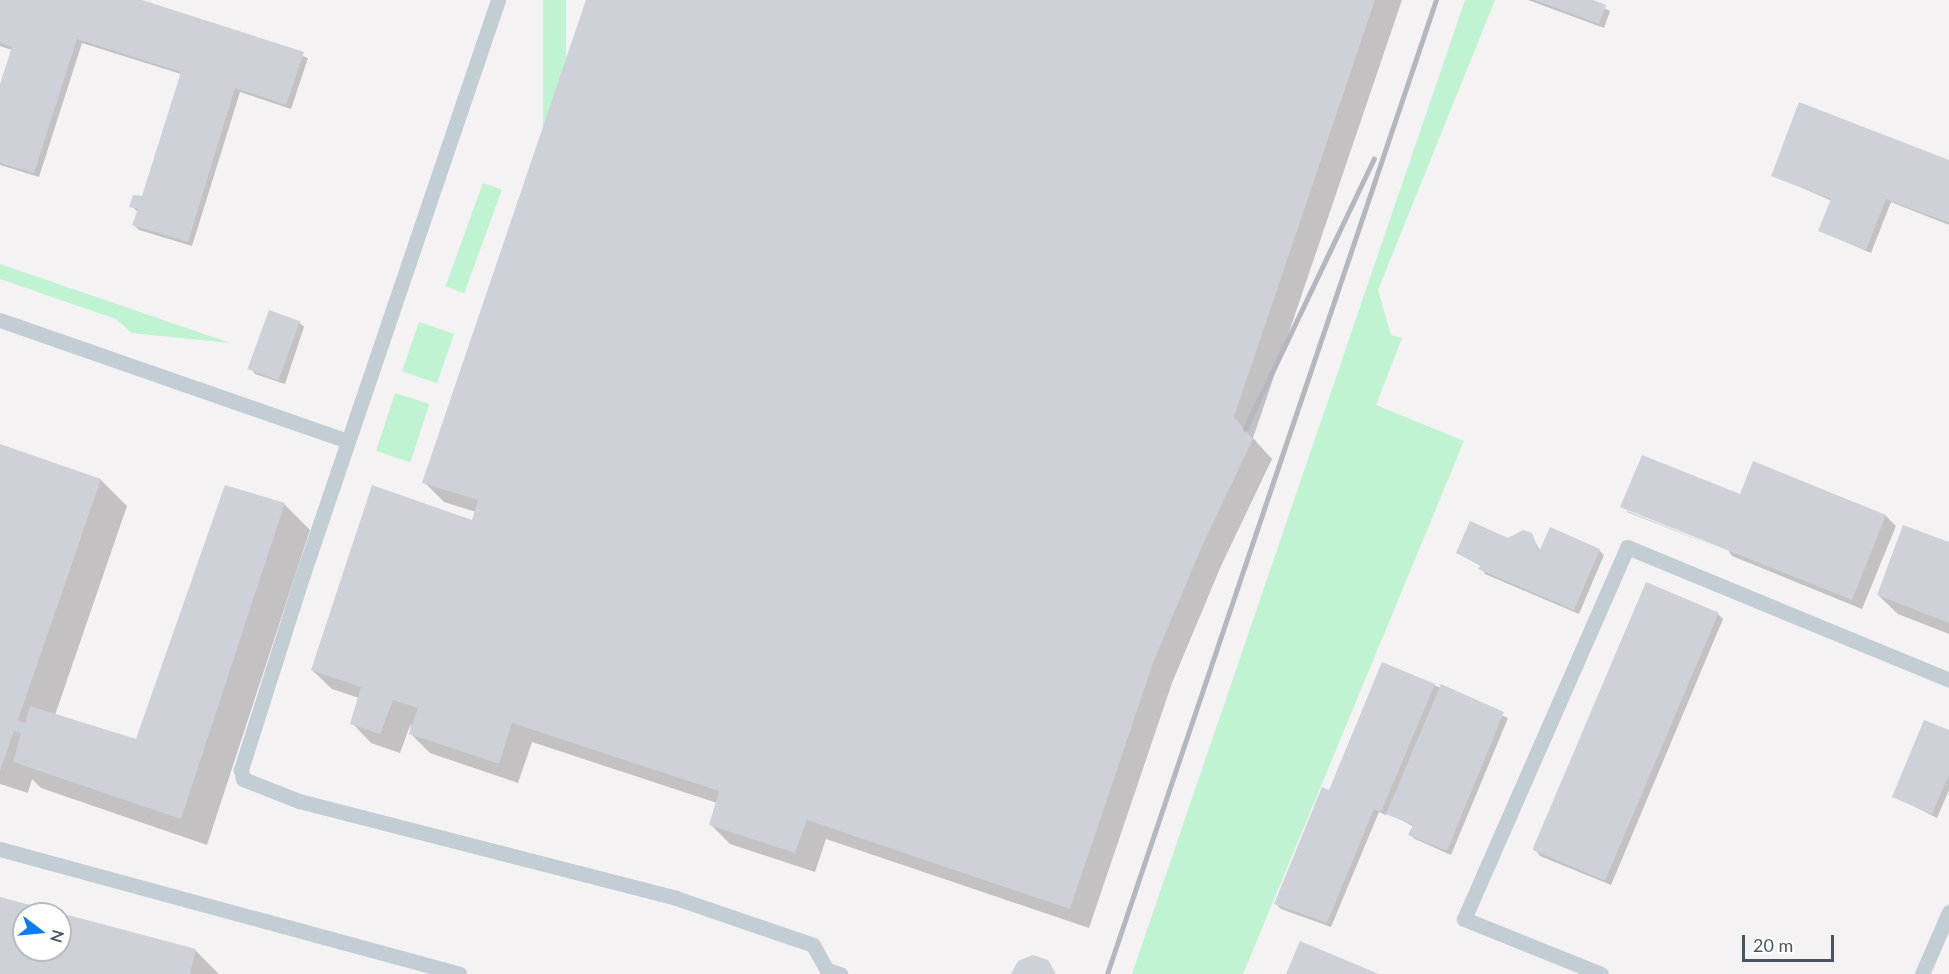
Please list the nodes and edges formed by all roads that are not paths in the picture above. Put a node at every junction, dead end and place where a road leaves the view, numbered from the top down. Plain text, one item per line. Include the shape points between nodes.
1 (498, 0) edge
2 (0, 320) edge
3 (348, 441) junction
4 (1949, 680) edge
5 (0, 849) edge
6 (1949, 912) edge
7 (831, 972) edge
8 (459, 974) edge
9 (1601, 974) edge
10 (1922, 974) edge

1 - 3 lane
2 - 3 lane
3 - 7 lane via 241,770 243,778 299,801 676,898 813,945
4 - 9 lane via 1627,547 1464,919
5 - 8 lane
6 - 10 lane

